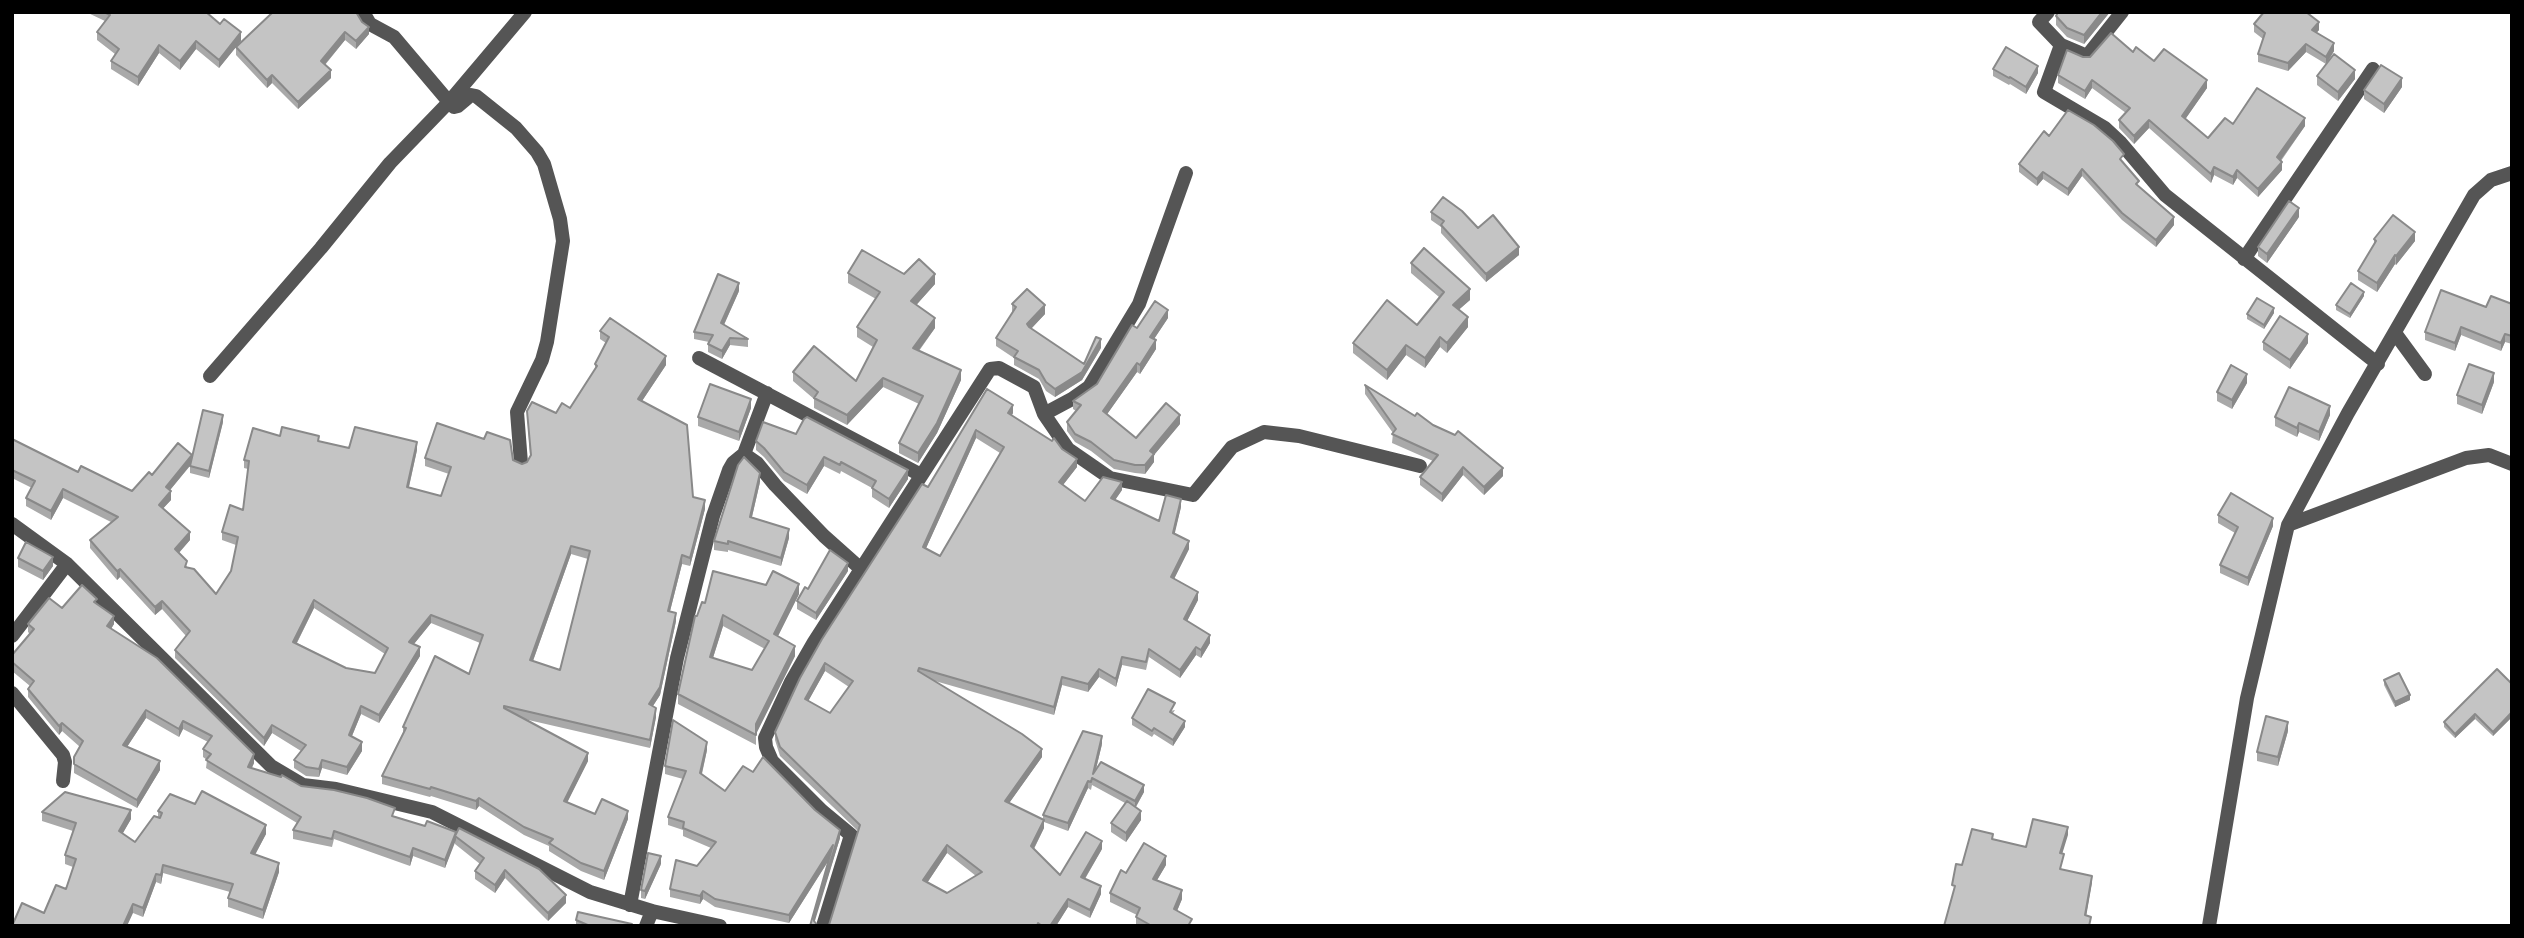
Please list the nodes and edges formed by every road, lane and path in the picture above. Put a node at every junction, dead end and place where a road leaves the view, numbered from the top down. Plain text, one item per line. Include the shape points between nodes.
1 (363, 12) edge
2 (525, 12) edge
3 (2048, 12) edge
4 (2122, 12) edge
5 (2061, 45) junction
6 (2373, 69) dead end
7 (449, 102) junction
8 (1185, 173) dead end
9 (2512, 173) edge
10 (2244, 259) junction
11 (2395, 332) junction
12 (699, 358) dead end
13 (2378, 364) junction
14 (2425, 374) dead end
15 (210, 376) dead end
16 (767, 393) junction
17 (1044, 414) junction
18 (744, 454) junction
19 (521, 463) edge
20 (2512, 464) edge
21 (1420, 466) dead end
22 (921, 475) junction
23 (12, 524) edge
24 (2288, 525) junction
25 (67, 564) junction
26 (860, 569) junction
27 (12, 636) edge
28 (12, 693) edge
29 (63, 781) dead end
30 (631, 905) junction
31 (652, 911) junction
32 (646, 926) edge
33 (720, 926) edge
34 (823, 926) edge
35 (2209, 926) edge

1 - 7 street via 370,24 394,37
2 - 7 street
3 - 5 street via 2039,22
4 - 5 street via 2087,56
5 - 10 street via 2044,92 2105,128 2165,195
6 - 10 street
7 - 15 street via 390,163
7 - 19 street via 454,107 476,96 526,138 544,164 562,228 547,342 517,412
8 - 17 street via 1139,304 1089,387
9 - 11 street via 2491,180 2474,195
10 - 13 street
11 - 13 street
11 - 14 street
12 - 16 street
13 - 24 street
16 - 18 street
16 - 22 street
17 - 21 street via 1068,449 1110,478 1193,495 1232,447 1264,432 1299,436
17 - 22 street via 1034,387 993,367
18 - 26 street
18 - 30 street via 729,470 713,516 677,658
20 - 24 street via 2488,455 2466,458
22 - 26 street
23 - 25 street
24 - 35 street via 2248,698
25 - 27 street
25 - 30 street via 271,766 303,785 432,812 590,892
26 - 34 street via 814,642 765,738 772,761 851,835
28 - 29 street via 63,755
30 - 31 street
31 - 32 street
31 - 33 street

